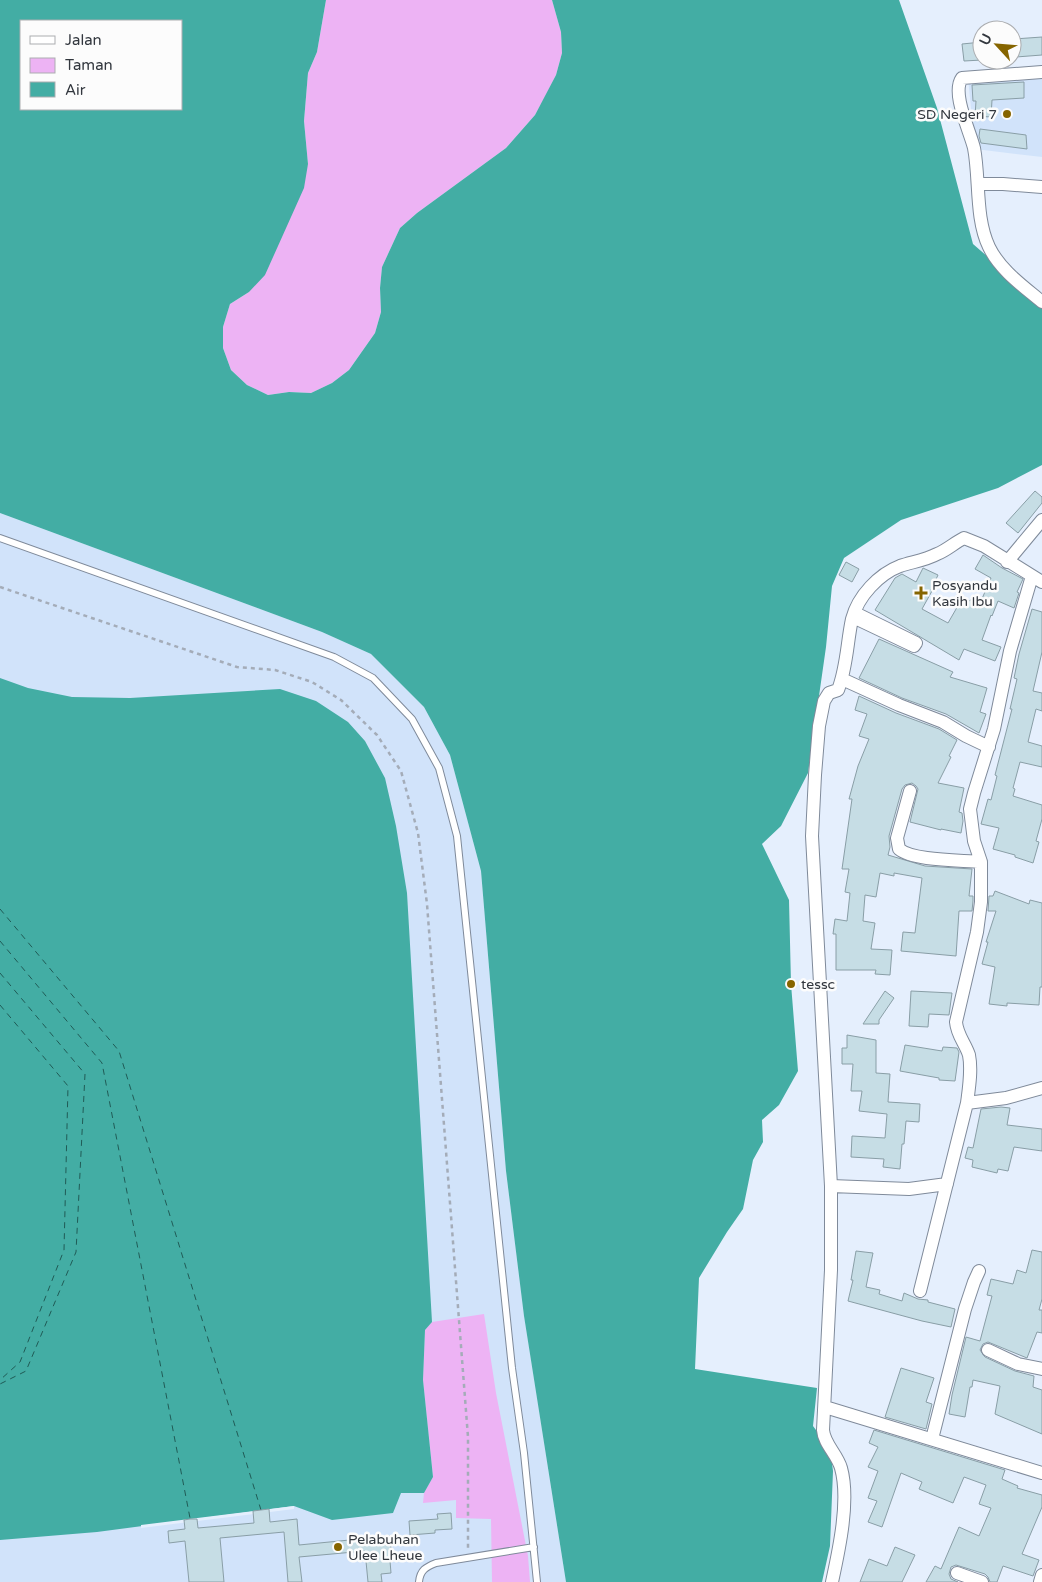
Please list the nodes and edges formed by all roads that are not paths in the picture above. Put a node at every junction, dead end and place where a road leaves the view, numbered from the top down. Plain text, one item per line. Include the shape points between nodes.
1 (1042, 72) edge
2 (979, 184) junction
3 (1042, 187) edge
4 (1042, 302) edge
5 (1042, 520) edge
6 (0, 538) edge
7 (1007, 562) junction
8 (1037, 579) edge
9 (842, 679) junction
10 (989, 747) junction
11 (910, 791) dead end
12 (982, 862) junction
13 (1042, 1088) edge
14 (967, 1103) junction
15 (947, 1184) junction
16 (831, 1186) junction
17 (979, 1271) dead end
18 (920, 1291) dead end
19 (988, 1350) dead end
20 (1042, 1369) edge
21 (825, 1407) junction
22 (932, 1439) junction
23 (1042, 1473) edge
24 (534, 1547) junction
25 (957, 1573) dead end
26 (1042, 1576) edge
27 (419, 1582) edge
28 (536, 1582) edge
29 (832, 1582) edge
30 (982, 1582) edge
31 (1040, 1582) edge

1 - 2 street via 960,79 959,98 974,148
2 - 3 street
2 - 4 street via 982,221 990,248 1007,272
5 - 7 street
6 - 24 lane via 334,657 373,678 412,719 439,768 457,836 512,1368
7 - 8 street
7 - 9 street via 984,546 964,538 936,555 890,571 880,578 864,595 853,617
8 - 10 street via 1010,651
9 - 10 street via 943,722
9 - 16 street via 838,690 827,695 821,718 812,836
10 - 12 street via 970,809 974,841
11 - 12 street via 897,838 899,849 918,857
12 - 14 street via 980,916 956,1022 956,1030 969,1056
13 - 14 street via 1006,1098
14 - 15 street
15 - 16 street via 909,1189
15 - 18 street
16 - 21 street
17 - 22 street via 965,1309
19 - 20 street via 1018,1364
21 - 22 street
21 - 29 street via 824,1437 838,1460 843,1485 841,1535
22 - 23 street
24 - 27 lane via 436,1563 420,1574
24 - 28 lane
25 - 30 street
26 - 31 street

